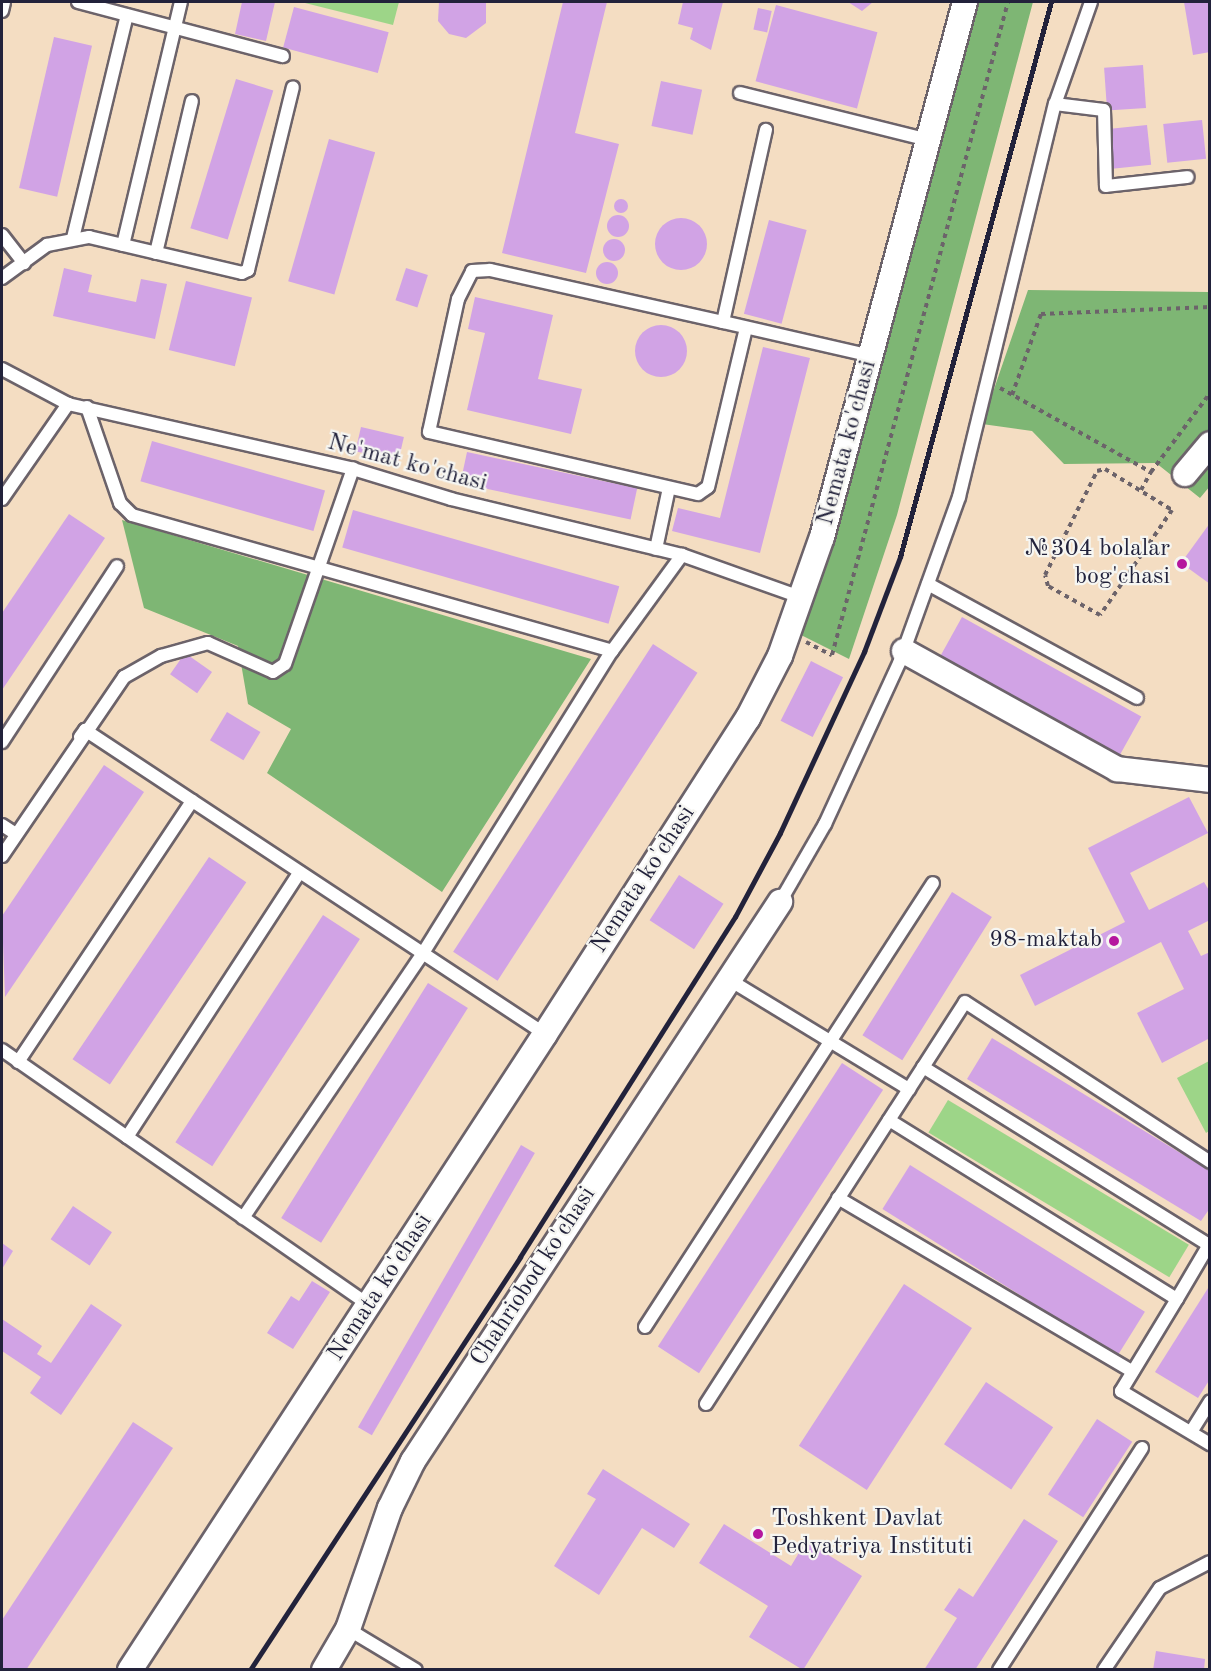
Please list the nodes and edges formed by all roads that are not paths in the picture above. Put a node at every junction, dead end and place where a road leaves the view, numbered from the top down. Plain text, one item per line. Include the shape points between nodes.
1 (4, 2) edge
2 (78, 2) edge
3 (181, 2) edge
4 (965, 2) edge
5 (1091, 2) edge
6 (2, 11) edge
7 (127, 15) junction
8 (283, 56) dead end
9 (293, 87) dead end
10 (740, 93) dead end
11 (192, 101) dead end
12 (1055, 104) junction
13 (766, 130) dead end
14 (928, 140) junction
15 (1188, 177) dead end
16 (2, 235) edge
17 (73, 238) junction
18 (123, 245) junction
19 (156, 253) junction
20 (24, 263) junction
21 (2, 278) edge
22 (723, 322) junction
23 (746, 328) junction
24 (871, 356) junction
25 (2, 369) edge
26 (68, 404) junction
27 (87, 407) junction
28 (1209, 444) edge
29 (353, 469) junction
30 (1185, 474) dead end
31 (669, 488) junction
32 (2, 499) edge
33 (656, 549) junction
34 (682, 555) junction
35 (117, 566) dead end
36 (319, 569) junction
37 (928, 584) junction
38 (803, 598) junction
39 (612, 651) junction
40 (904, 651) junction
41 (1137, 698) dead end
42 (77, 740) junction
43 (2, 742) edge
44 (1209, 780) edge
45 (192, 801) junction
46 (2, 825) edge
47 (16, 834) junction
48 (2, 856) edge
49 (300, 872) junction
50 (933, 883) dead end
51 (780, 902) joint
52 (423, 953) junction
53 (728, 978) junction
54 (545, 1034) junction
55 (2, 1050) edge
56 (18, 1062) junction
57 (923, 1067) junction
58 (909, 1089) junction
59 (889, 1120) junction
60 (127, 1137) junction
61 (1209, 1162) edge
62 (838, 1198) junction
63 (243, 1218) junction
64 (1209, 1244) edge
65 (1177, 1299) junction
66 (371, 1306) junction
67 (645, 1328) dead end
68 (1133, 1372) junction
69 (1209, 1402) edge
70 (706, 1404) dead end
71 (1191, 1432) junction
72 (1209, 1443) edge
73 (1142, 1448) dead end
74 (1209, 1562) edge
75 (348, 1629) junction
76 (130, 1670) edge
77 (324, 1670) edge
78 (416, 1670) edge
79 (999, 1670) edge
80 (1104, 1670) edge

1 - 6 lane
2 - 7 lane
3 - 18 lane
4 - 14 street, Nemata ko'chasi
5 - 12 lane
7 - 8 lane
7 - 17 lane
9 - 19 lane via 248,270 242,273
10 - 14 lane
11 - 19 lane
12 - 15 lane via 1104,110 1106,186
12 - 37 lane via 959,497
13 - 22 lane
14 - 24 street, Nemata ko'chasi
16 - 20 lane
17 - 18 lane
17 - 20 lane via 47,245
18 - 19 lane
20 - 21 lane
22 - 23 lane
22 - 31 lane via 490,270 472,271 458,299 429,432
23 - 24 lane
23 - 31 lane via 708,487 698,494
24 - 38 street, Nemata ko'chasi
25 - 26 lane, Ne'mat ko'chasi
26 - 27 lane, Ne'mat ko'chasi
26 - 32 lane
27 - 29 lane, Ne'mat ko'chasi
27 - 36 lane via 125,511
28 - 30 street
29 - 33 lane, Ne'mat ko'chasi via 451,500
29 - 36 lane
31 - 33 lane
33 - 34 lane, Ne'mat ko'chasi
34 - 38 lane, Ne'mat ko'chasi
34 - 39 lane
35 - 43 lane
36 - 39 lane
36 - 42 lane via 280,670 273,672 208,643 161,656 124,677
37 - 40 lane
37 - 41 lane
38 - 54 street, Nemata ko'chasi via 748,718
39 - 52 lane
40 - 44 street via 1117,769
40 - 51 lane via 825,824
42 - 45 lane via 85,730
42 - 47 lane
45 - 49 lane
45 - 56 lane
46 - 47 lane
47 - 48 lane
49 - 52 lane
49 - 60 lane
50 - 67 lane
51 - 53 street, Chahriobod ko'chasi
52 - 54 lane
52 - 63 lane
53 - 58 lane
53 - 75 street, Chahriobod ko'chasi via 413,1461 390,1508
54 - 66 street, Nemata ko'chasi
55 - 56 lane
56 - 60 lane
57 - 58 lane
57 - 61 lane via 965,1002
57 - 64 lane
58 - 59 lane
59 - 62 lane
59 - 65 lane
60 - 63 lane
62 - 68 lane
62 - 70 lane
63 - 66 lane
64 - 65 lane
65 - 68 lane
66 - 76 street, Nemata ko'chasi
68 - 71 lane via 1121,1390
69 - 71 lane
71 - 72 lane
73 - 79 lane
74 - 80 lane via 1160,1588
75 - 77 street, Chahriobod ko'chasi
75 - 78 lane

